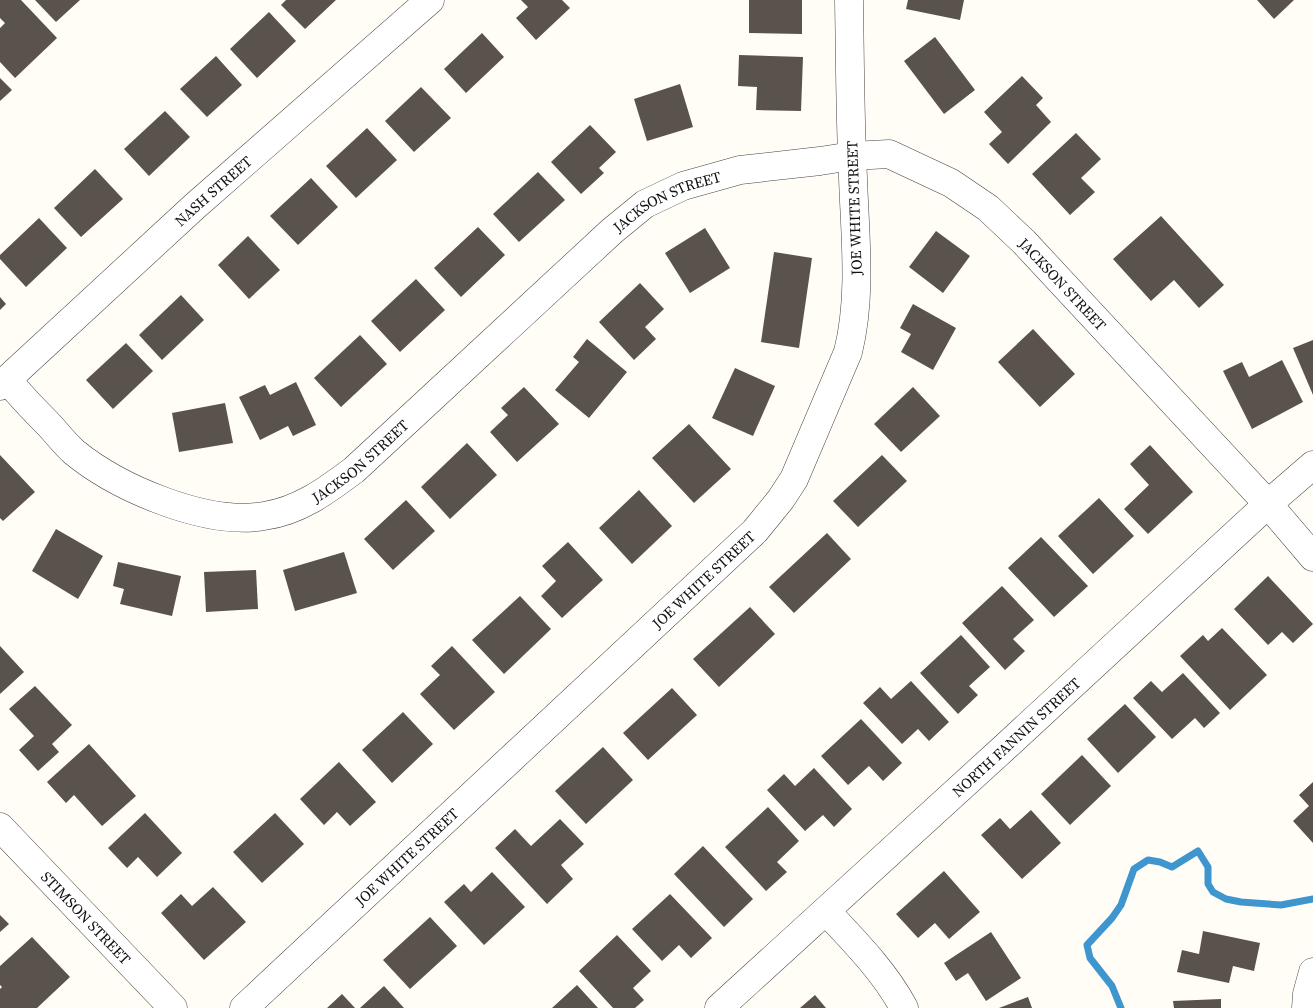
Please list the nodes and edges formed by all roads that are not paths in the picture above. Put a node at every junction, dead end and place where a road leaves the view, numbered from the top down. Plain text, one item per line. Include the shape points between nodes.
1 (430, 0) edge
2 (849, 0) edge
3 (852, 156) junction
4 (3, 383) edge
5 (1313, 465) edge
6 (1268, 504) junction
7 (1313, 557) edge
8 (0, 827) edge
9 (826, 911) junction
10 (1313, 972) edge
11 (173, 1008) edge
12 (244, 1008) edge
13 (719, 1008) edge
14 (904, 1008) edge
15 (1306, 1008) edge

1 - 4 street, NASH STREET via 194,206
2 - 3 street, JOE WHITE STREET
3 - 4 street, JACKSON STREET via 740,170 683,186 645,204 604,237 354,470 312,499 288,510 263,516 215,514 190,509 126,485 94,467 73,450
3 - 6 street, JACKSON STREET via 889,154 951,183 988,208 1024,242
3 - 12 street, JOE WHITE STREET via 856,276 853,333 805,455 781,499 755,531
5 - 6 street, NORTH FANNIN STREET
6 - 7 street, JACKSON STREET
6 - 9 street, NORTH FANNIN STREET
8 - 11 street, STIMSON STREET
9 - 13 street, NORTH FANNIN STREET
9 - 14 street via 896,992
10 - 15 street

